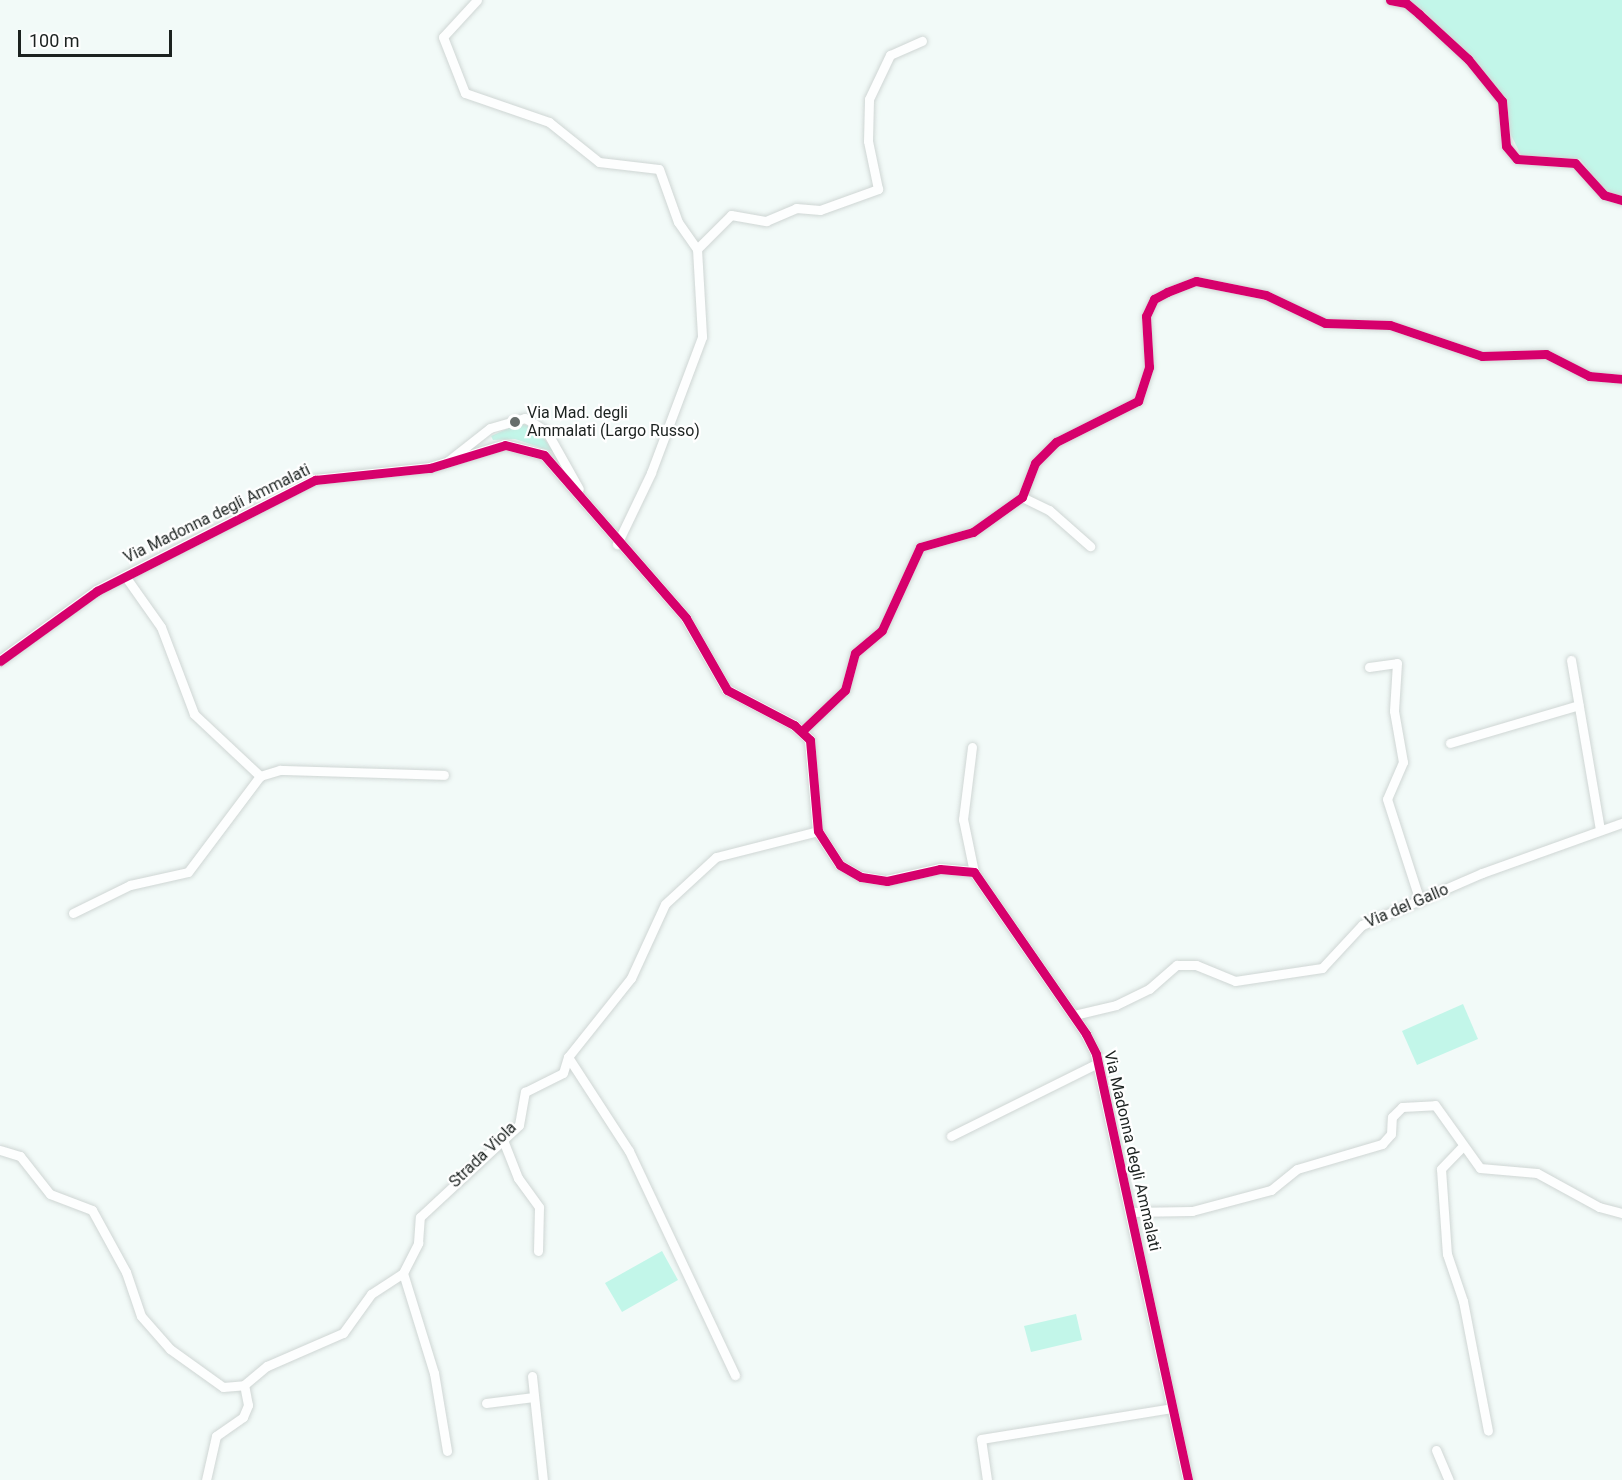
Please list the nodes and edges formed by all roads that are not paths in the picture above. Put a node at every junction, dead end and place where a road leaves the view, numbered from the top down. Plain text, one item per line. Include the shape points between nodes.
1 (477, 0) edge
2 (1390, 0) edge
3 (922, 41) dead end
4 (1622, 200) edge
5 (697, 249) junction
6 (1622, 379) edge
7 (448, 461) junction
8 (579, 489) junction
9 (1022, 497) junction
10 (617, 544) junction
11 (1090, 546) dead end
12 (125, 576) junction
13 (1571, 660) dead end
14 (0, 661) edge
15 (1369, 667) dead end
16 (1579, 705) junction
17 (802, 730) junction
18 (1450, 743) dead end
19 (972, 747) dead end
20 (444, 775) dead end
21 (260, 776) junction
22 (1622, 822) edge
23 (818, 831) junction
24 (1600, 831) junction
25 (974, 872) junction
26 (1420, 902) junction
27 (73, 913) dead end
28 (1074, 1015) junction
29 (568, 1057) junction
30 (1098, 1063) junction
31 (951, 1136) dead end
32 (503, 1140) junction
33 (1461, 1148) junction
34 (0, 1150) edge
35 (1130, 1212) junction
36 (1622, 1213) edge
37 (538, 1251) dead end
38 (403, 1273) junction
39 (735, 1375) dead end
40 (532, 1376) dead end
41 (244, 1385) junction
42 (534, 1397) junction
43 (486, 1403) dead end
44 (1172, 1408) junction
45 (1488, 1431) dead end
46 (447, 1450) dead end
47 (1436, 1450) dead end
48 (206, 1480) edge
49 (543, 1480) edge
50 (987, 1480) edge
51 (1188, 1480) edge
52 (1449, 1480) edge

1 - 5 street via 443,38 465,93 549,122 599,162 659,169 678,222
2 - 4 street via 1413,8 1468,59 1502,101 1506,146 1517,159 1575,163 1604,195
3 - 5 street via 890,56 869,99 868,141 878,189 820,210 796,208 766,221 731,215
5 - 10 street via 702,337 651,473
6 - 9 street via 1589,376 1546,354 1482,356 1390,324 1325,323 1266,295 1196,281 1154,299 1144,331 1149,367 1138,401 1056,442 1035,463
7 - 8 street, Via Madonna degli Ammalati via 489,446 519,446 544,455
7 - 8 street via 490,428 525,418 547,432
7 - 12 street, Via Madonna degli Ammalati via 415,470 315,480
8 - 10 street, Via Madonna degli Ammalati
9 - 11 street via 1049,510
9 - 17 street via 973,532 951,535 913,554 882,630 862,644 848,667 845,690
10 - 17 street, Via Madonna degli Ammalati via 686,618 727,690
12 - 14 street, Via Madonna degli Ammalati via 74,605
12 - 21 street via 161,627 194,714
13 - 16 street
15 - 26 street via 1397,663 1394,711 1403,762 1387,799
16 - 18 street
16 - 24 street
17 - 23 street via 813,747
19 - 25 street via 963,819
20 - 21 street via 280,770
21 - 27 street via 188,872 130,885
22 - 24 street, Via del Gallo
23 - 25 street via 840,865 873,880 940,869
23 - 29 street, Strada Viola via 731,851 706,864 665,904 631,978
24 - 26 street, Via del Gallo
25 - 28 street, Via Madonna degli Ammalati
26 - 28 street, Via del Gallo via 1353,930 1322,968 1235,981 1196,965 1178,965 1149,989 1116,1005
28 - 30 street, Via Madonna degli Ammalati
29 - 32 street, Strada Viola via 562,1073 525,1092 519,1125
29 - 39 street via 629,1151
30 - 31 street
30 - 35 street, Via Madonna degli Ammalati
32 - 37 street via 518,1178 539,1207
32 - 38 street, Strada Viola via 464,1171 420,1218 418,1243
33 - 35 street via 1435,1105 1414,1105 1392,1117 1391,1134 1382,1144 1298,1168 1271,1190 1192,1211
33 - 36 street via 1480,1168 1537,1173 1599,1207
33 - 45 street via 1441,1169 1447,1254 1463,1301
34 - 41 street via 20,1156 50,1194 92,1210 126,1272 141,1316 170,1348 224,1387
35 - 44 street, Via Madonna degli Ammalati
38 - 41 street via 370,1294 343,1333 267,1366
38 - 46 street via 434,1373
40 - 42 street
41 - 48 street via 248,1405 243,1417 216,1436
42 - 43 street
42 - 49 street
44 - 50 street via 981,1439
44 - 51 street, Via Madonna degli Ammalati
47 - 52 street

